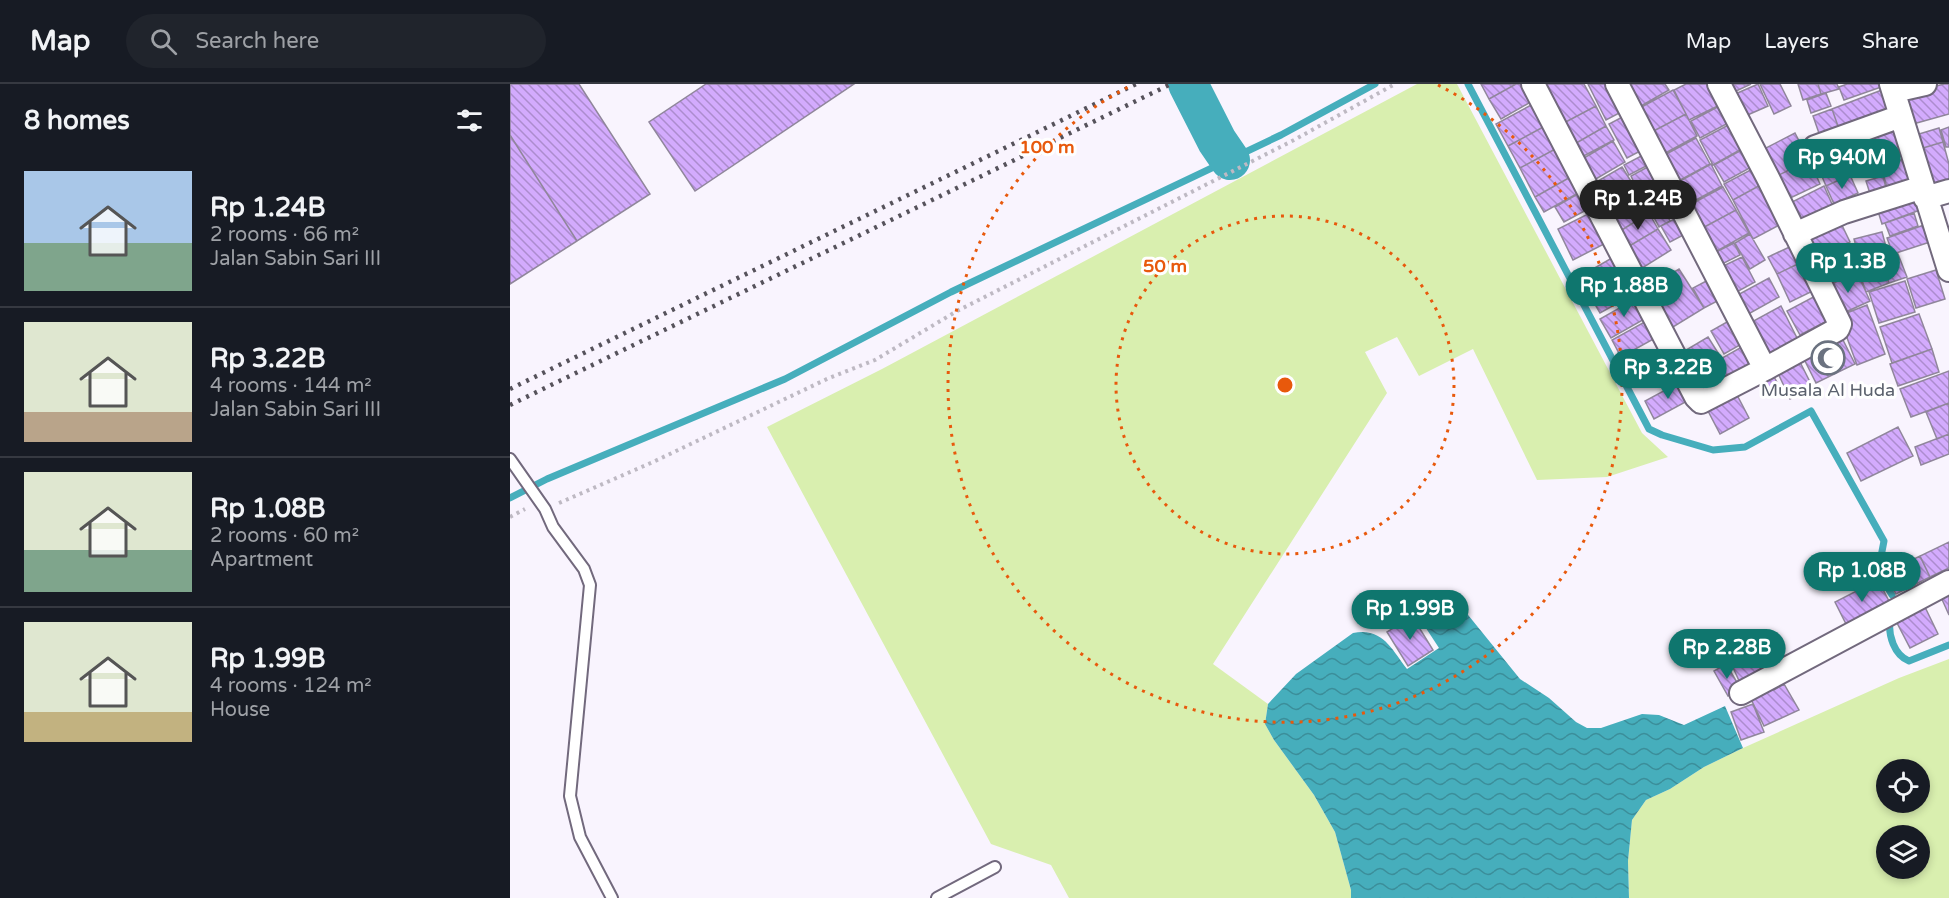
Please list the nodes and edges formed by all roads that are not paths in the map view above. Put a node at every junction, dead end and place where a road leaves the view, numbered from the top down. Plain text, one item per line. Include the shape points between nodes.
1 (1533, 84) edge
2 (1617, 84) edge
3 (1719, 84) edge
4 (1925, 84) edge
5 (1892, 87) edge
6 (1901, 116) junction
7 (1815, 147) dead end
8 (1949, 191) edge
9 (1924, 193) junction
10 (1795, 234) junction
11 (1949, 270) edge
12 (1765, 369) junction
13 (510, 459) edge
14 (1949, 582) edge
15 (1741, 693) dead end
16 (995, 867) dead end
17 (612, 898) edge
18 (937, 898) edge

1 - 12 street via 1698,401
2 - 12 street
3 - 10 street
4 - 5 street
5 - 6 street
6 - 7 street
6 - 9 street
8 - 9 street
9 - 10 street via 1844,212
9 - 11 street
10 - 12 street via 1839,326
13 - 17 lane via 584,569 590,585 570,796 580,837
14 - 15 street
16 - 18 lane

